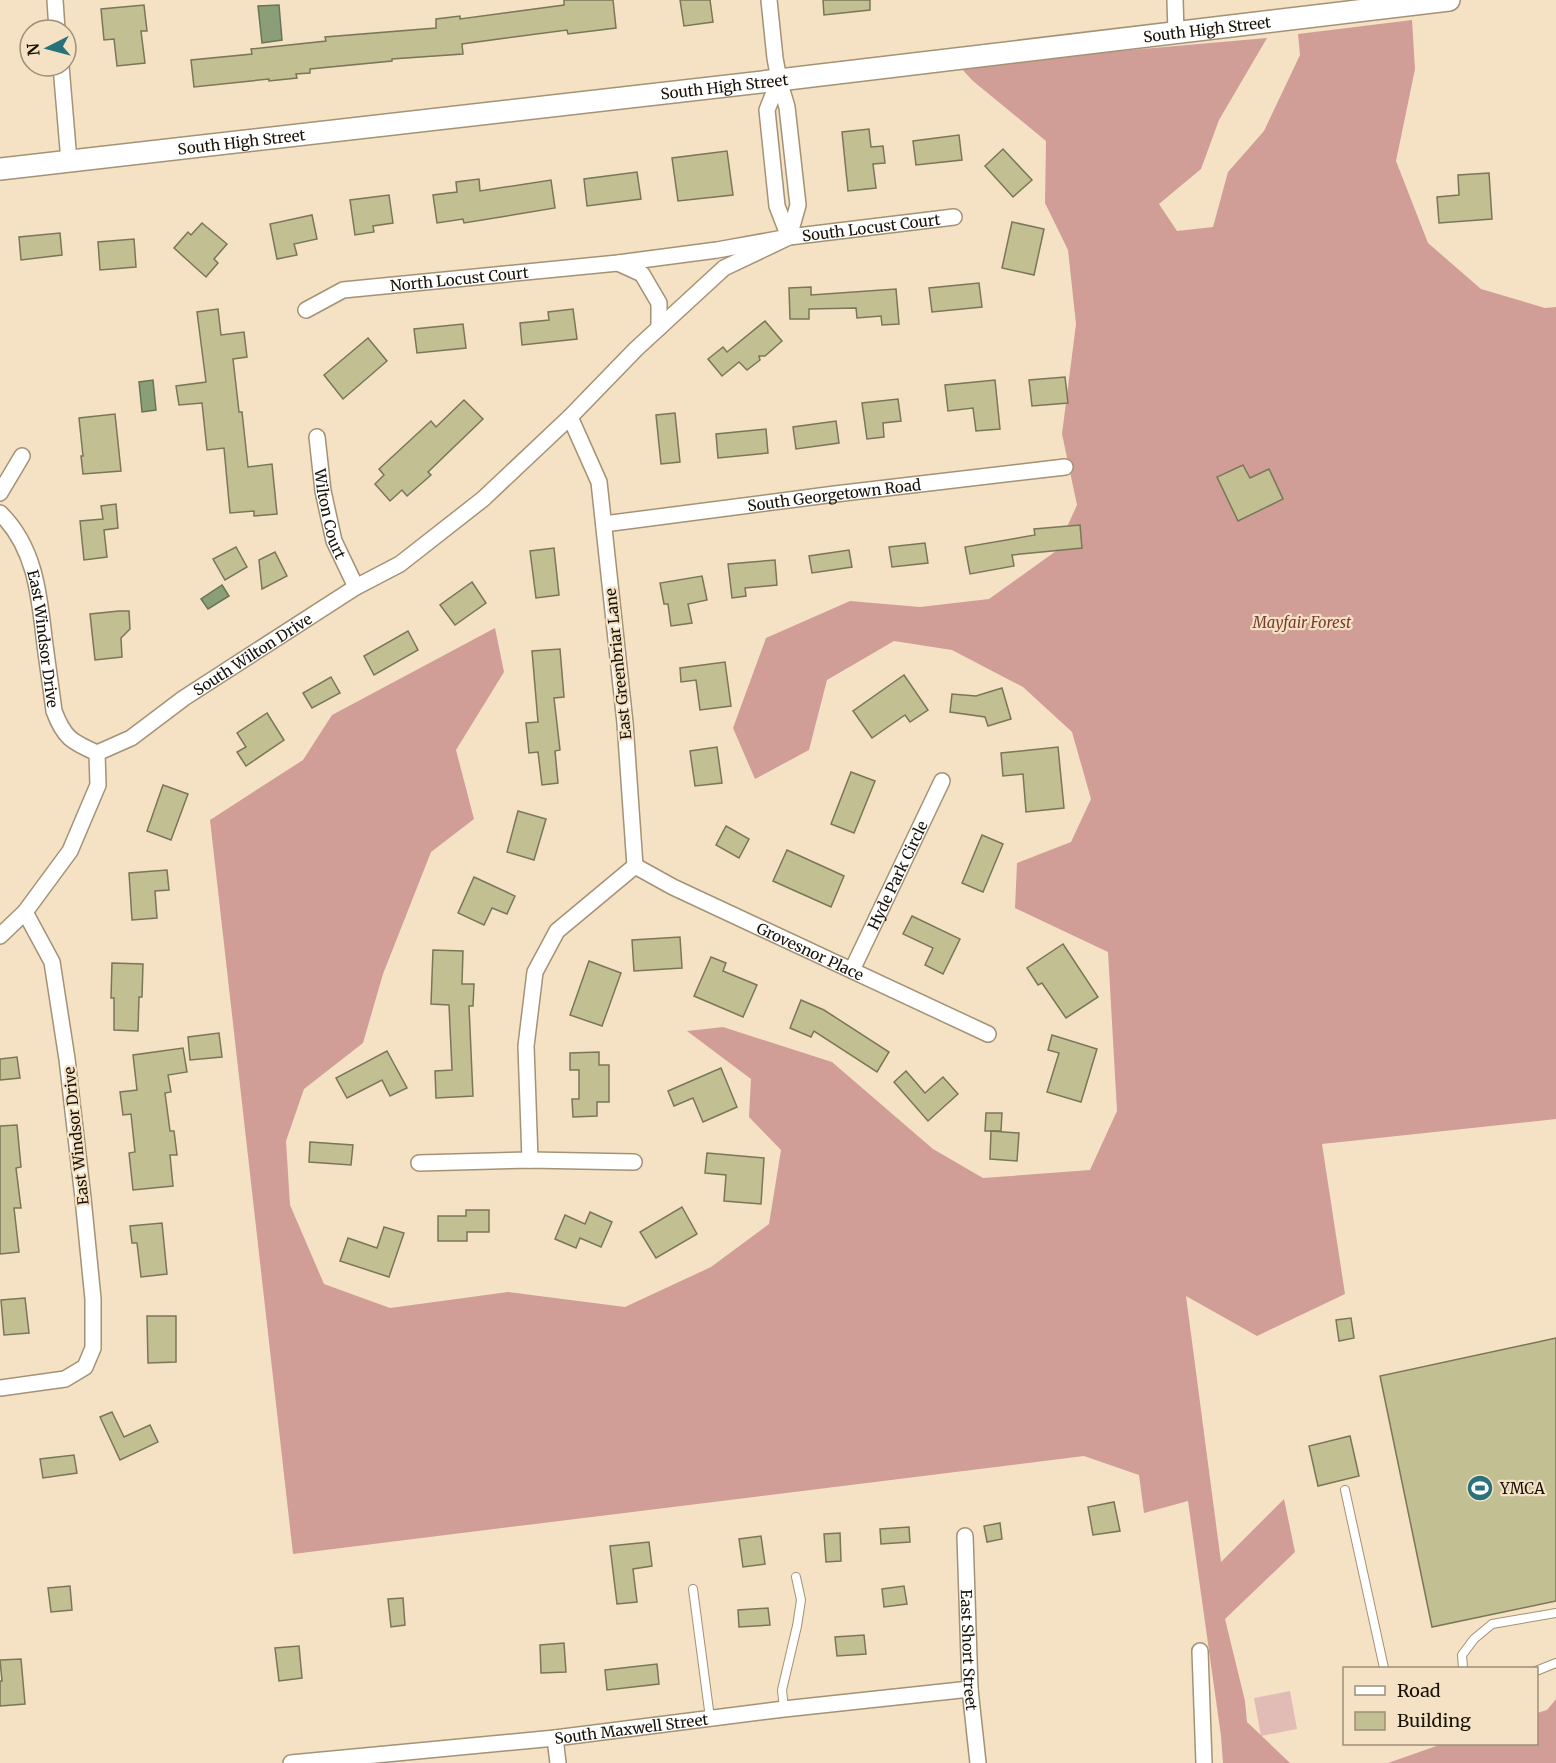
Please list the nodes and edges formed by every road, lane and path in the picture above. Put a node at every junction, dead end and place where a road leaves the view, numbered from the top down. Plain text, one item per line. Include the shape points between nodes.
1 (55, 0) edge
2 (769, 0) edge
3 (1174, 0) edge
4 (1449, 0) edge
5 (56, 18) edge
6 (1176, 32) junction
7 (62, 78) edge
8 (779, 80) junction
9 (69, 161) junction
10 (0, 169) edge
11 (954, 217) dead end
12 (789, 237) junction
13 (618, 263) junction
14 (306, 310) dead end
15 (659, 328) junction
16 (570, 417) junction
17 (317, 437) dead end
18 (22, 456) dead end
19 (1065, 467) dead end
20 (0, 494) edge
21 (0, 513) edge
22 (604, 524) junction
23 (356, 587) junction
24 (97, 753) junction
25 (942, 781) dead end
26 (635, 866) junction
27 (25, 912) junction
28 (0, 936) edge
29 (852, 970) junction
30 (988, 1034) dead end
31 (530, 1160) junction
32 (634, 1162) dead end
33 (419, 1163) dead end
34 (0, 1388) edge
35 (1345, 1490) dead end
36 (965, 1536) dead end
37 (796, 1577) dead end
38 (693, 1589) dead end
39 (1556, 1613) edge
40 (1200, 1651) dead end
41 (1556, 1663) edge
42 (1384, 1667) edge
43 (1463, 1667) edge
44 (1538, 1670) edge
45 (970, 1689) junction
46 (784, 1709) junction
47 (710, 1718) junction
48 (555, 1738) junction
49 (291, 1763) edge
50 (558, 1763) edge
51 (978, 1763) edge
52 (1204, 1763) edge

1 - 5 street
2 - 8 street
3 - 6 street
4 - 6 street, South High Street
6 - 8 street, South High Street
7 - 9 street
8 - 9 street, South High Street
8 - 12 street via 787,107 798,205
9 - 10 street, South High Street
11 - 12 street, South Locust Court
12 - 13 street, North Locust Court
12 - 15 street via 724,268
13 - 14 street, North Locust Court via 343,290
13 - 15 street via 642,274 659,303
15 - 16 street
16 - 22 street, East Greenbriar Lane via 599,482
16 - 23 street, South Wilton Drive via 483,499 400,564
17 - 23 street, Wilton Court via 334,540
18 - 20 street
19 - 22 street, South Georgetown Road
21 - 24 street, East Windsor Drive via 20,536 28,554 40,601 54,711 60,728 74,742
22 - 26 street, East Greenbriar Lane
23 - 24 street, South Wilton Drive via 184,698 131,738
24 - 27 street via 98,785 70,851
25 - 29 street, Hyde Park Circle
26 - 29 street, Grovesnor Place
26 - 31 street via 557,931 535,972 526,1046
27 - 28 street
27 - 34 street, East Windsor Drive via 52,962 68,1059 93,1299 93,1348 85,1367 65,1379
29 - 30 street, Grovesnor Place
31 - 32 street
31 - 33 street
35 - 42 lane
36 - 45 street, East Short Street
37 - 46 lane via 801,1600 782,1690
38 - 47 lane
39 - 43 lane via 1491,1624 1462,1655
40 - 52 street
41 - 44 lane
45 - 46 street, South Maxwell Street
45 - 51 street, East Short Street
46 - 47 street, South Maxwell Street
47 - 48 street, South Maxwell Street
48 - 49 street, South Maxwell Street
48 - 50 street

